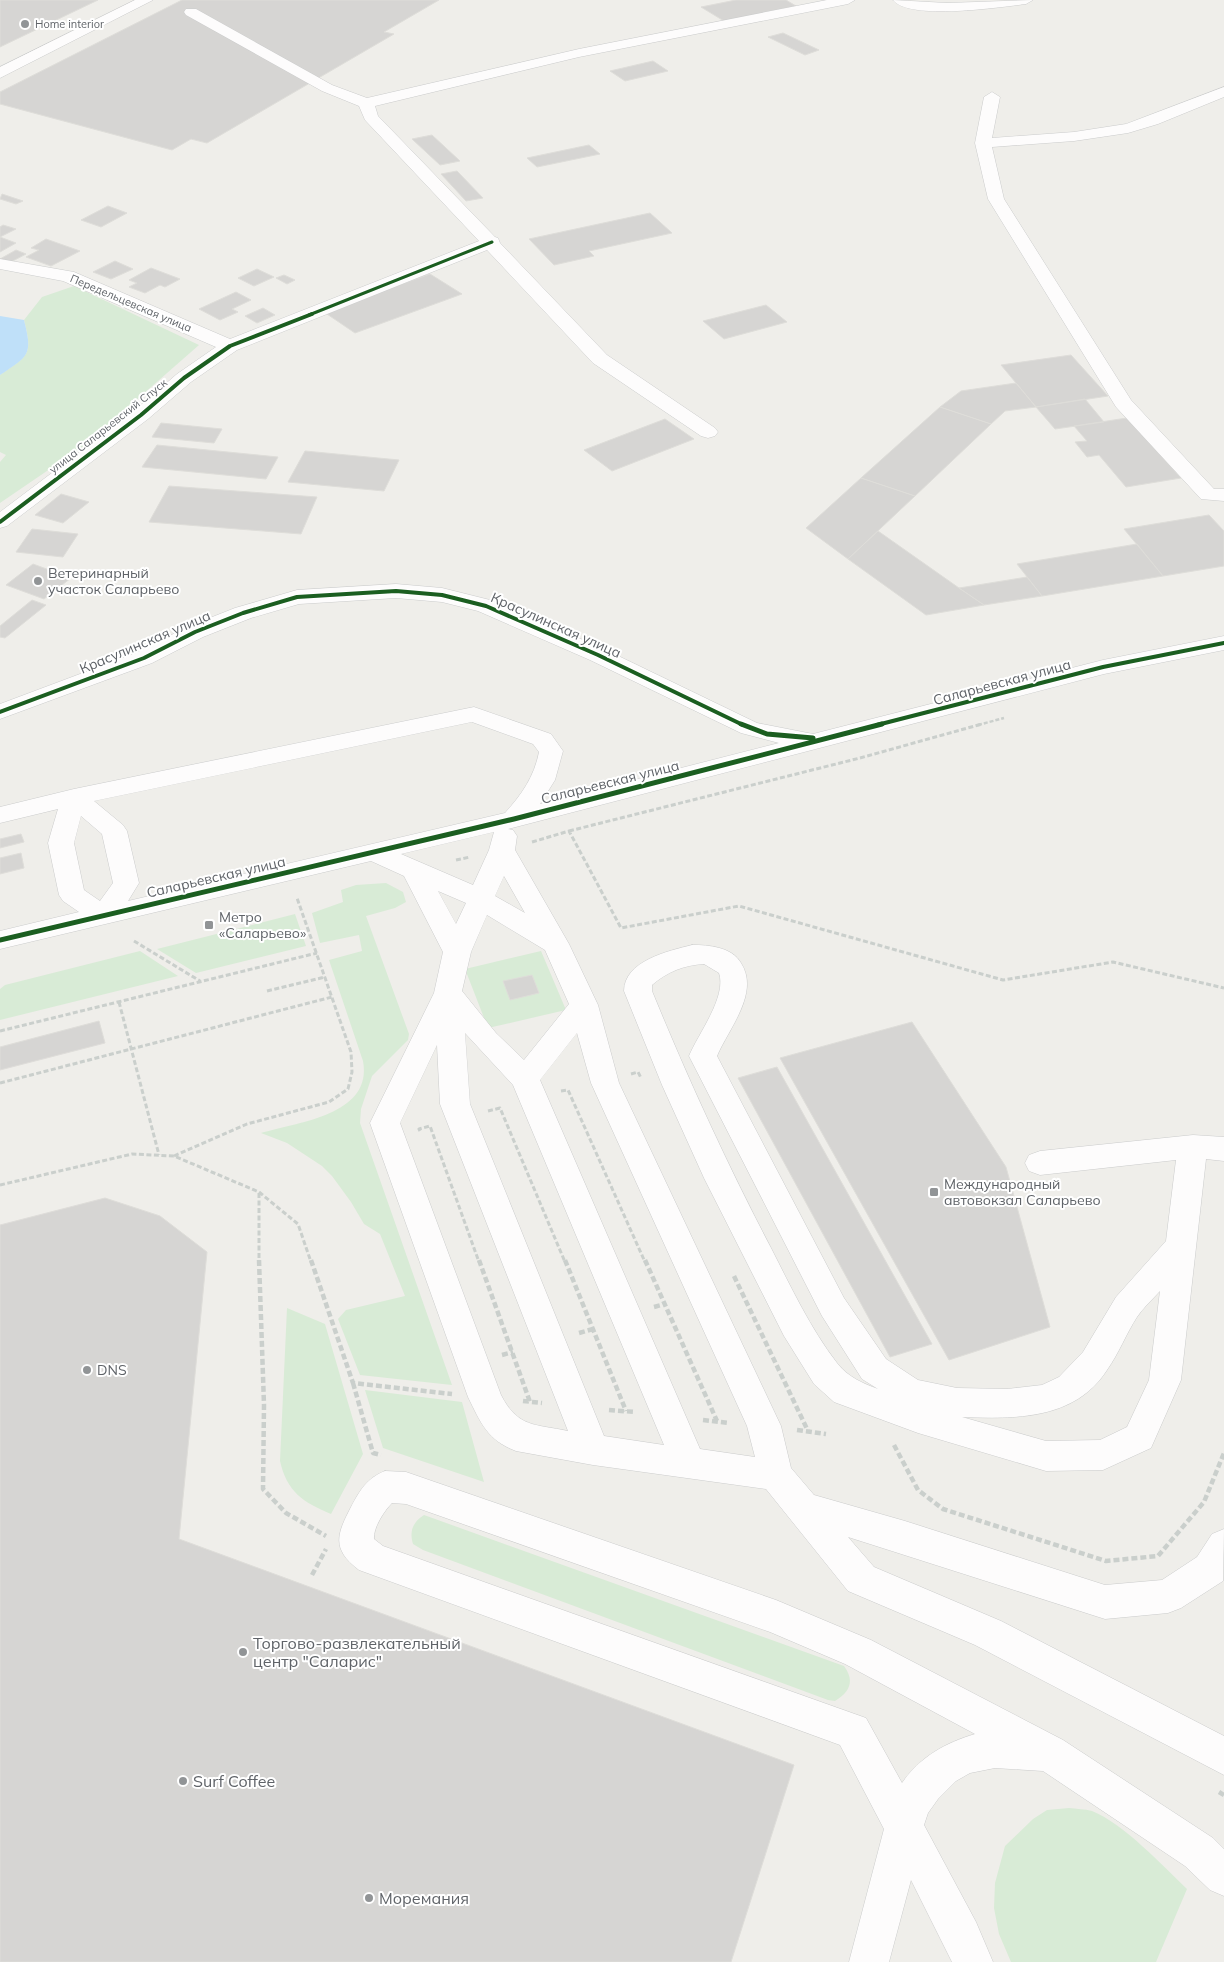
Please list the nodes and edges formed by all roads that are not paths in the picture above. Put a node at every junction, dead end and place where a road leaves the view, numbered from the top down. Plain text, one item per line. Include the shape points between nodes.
1 (146, 0) edge
2 (848, 0) edge
3 (900, 0) edge
4 (1026, 0) edge
5 (191, 12) dead end
6 (0, 73) edge
7 (1224, 92) edge
8 (992, 97) dead end
9 (366, 103) junction
10 (983, 143) junction
11 (492, 242) junction
12 (0, 264) edge
13 (230, 346) junction
14 (708, 432) dead end
15 (1224, 495) edge
16 (0, 522) edge
17 (1224, 643) edge
18 (0, 712) edge
19 (840, 735) junction
20 (74, 797) junction
21 (0, 815) edge
22 (511, 819) junction
23 (502, 850) junction
24 (372, 852) junction
25 (414, 870) junction
26 (479, 898) junction
27 (104, 916) junction
28 (0, 940) edge
29 (556, 944) junction
30 (457, 952) junction
31 (448, 993) junction
32 (584, 1005) junction
33 (525, 1079) junction
34 (1193, 1147) junction
35 (1224, 1149) edge
36 (1040, 1163) dead end
37 (1180, 1247) junction
38 (593, 1450) junction
39 (688, 1461) junction
40 (776, 1475) junction
41 (801, 1507) junction
42 (1224, 1545) edge
43 (1050, 1753) junction
44 (1222, 1754) edge
45 (905, 1830) junction
46 (1224, 1876) edge
47 (869, 1962) edge
48 (973, 1962) edge

1 - 6 street
2 - 9 street via 579,53
3 - 4 street via 930,6
5 - 9 street via 328,88
7 - 10 street via 1128,128
8 - 10 street
9 - 11 street via 371,116
10 - 15 street via 996,199 1123,403 1208,495
11 - 13 street, улица Саларьевский Спуск
11 - 14 street via 600,358
12 - 13 street, Передельцевская улица via 68,276
13 - 16 street, улица Саларьевский Спуск via 184,378 141,415
17 - 19 street, Саларьевская улица via 1103,667
18 - 19 street, Красулинская улица via 144,658 195,632 252,610 297,597 396,591 442,596 486,606 767,734 810,739
19 - 22 street, Саларьевская улица
20 - 21 street
20 - 22 street via 474,714 542,739 551,751 549,769 535,796
20 - 27 street via 61,843 72,895
20 - 27 street via 114,831 126,883
22 - 23 street
22 - 24 street, Саларьевская улица
23 - 26 street
23 - 29 street
24 - 25 street
24 - 27 street, Саларьевская улица
25 - 26 street
25 - 30 street
26 - 29 street
26 - 30 street
27 - 28 street, Саларьевская улица
29 - 32 street
30 - 31 street
31 - 33 street via 486,1040
31 - 38 street via 455,1104
31 - 38 street via 385,1123 485,1397 497,1421 516,1436
32 - 33 street
32 - 40 street via 605,1083 764,1426
33 - 39 street
34 - 35 street
34 - 36 street
34 - 37 street
37 - 37 street via 1127,1306 1094,1362 1071,1386 1045,1399 1007,1404 957,1402 911,1393 874,1368 833,1307 703,1056 735,984 731,966 718,956 699,954 676,959 638,981 638,991 676,1085 727,1194 795,1326 826,1374 846,1392 918,1418 1046,1456 1103,1455 1139,1437 1166,1380
38 - 39 street
39 - 40 street
40 - 41 street
41 - 42 street via 1105,1602 1168,1596 1210,1569
41 - 44 street via 862,1579 988,1633
43 - 45 street via 989,1750 948,1764 920,1787 910,1806
43 - 45 street via 858,1652 776,1617 406,1488 385,1487 374,1498 356,1533 358,1548 372,1558 852,1731
43 - 46 street via 1199,1852
45 - 47 street
45 - 48 street

